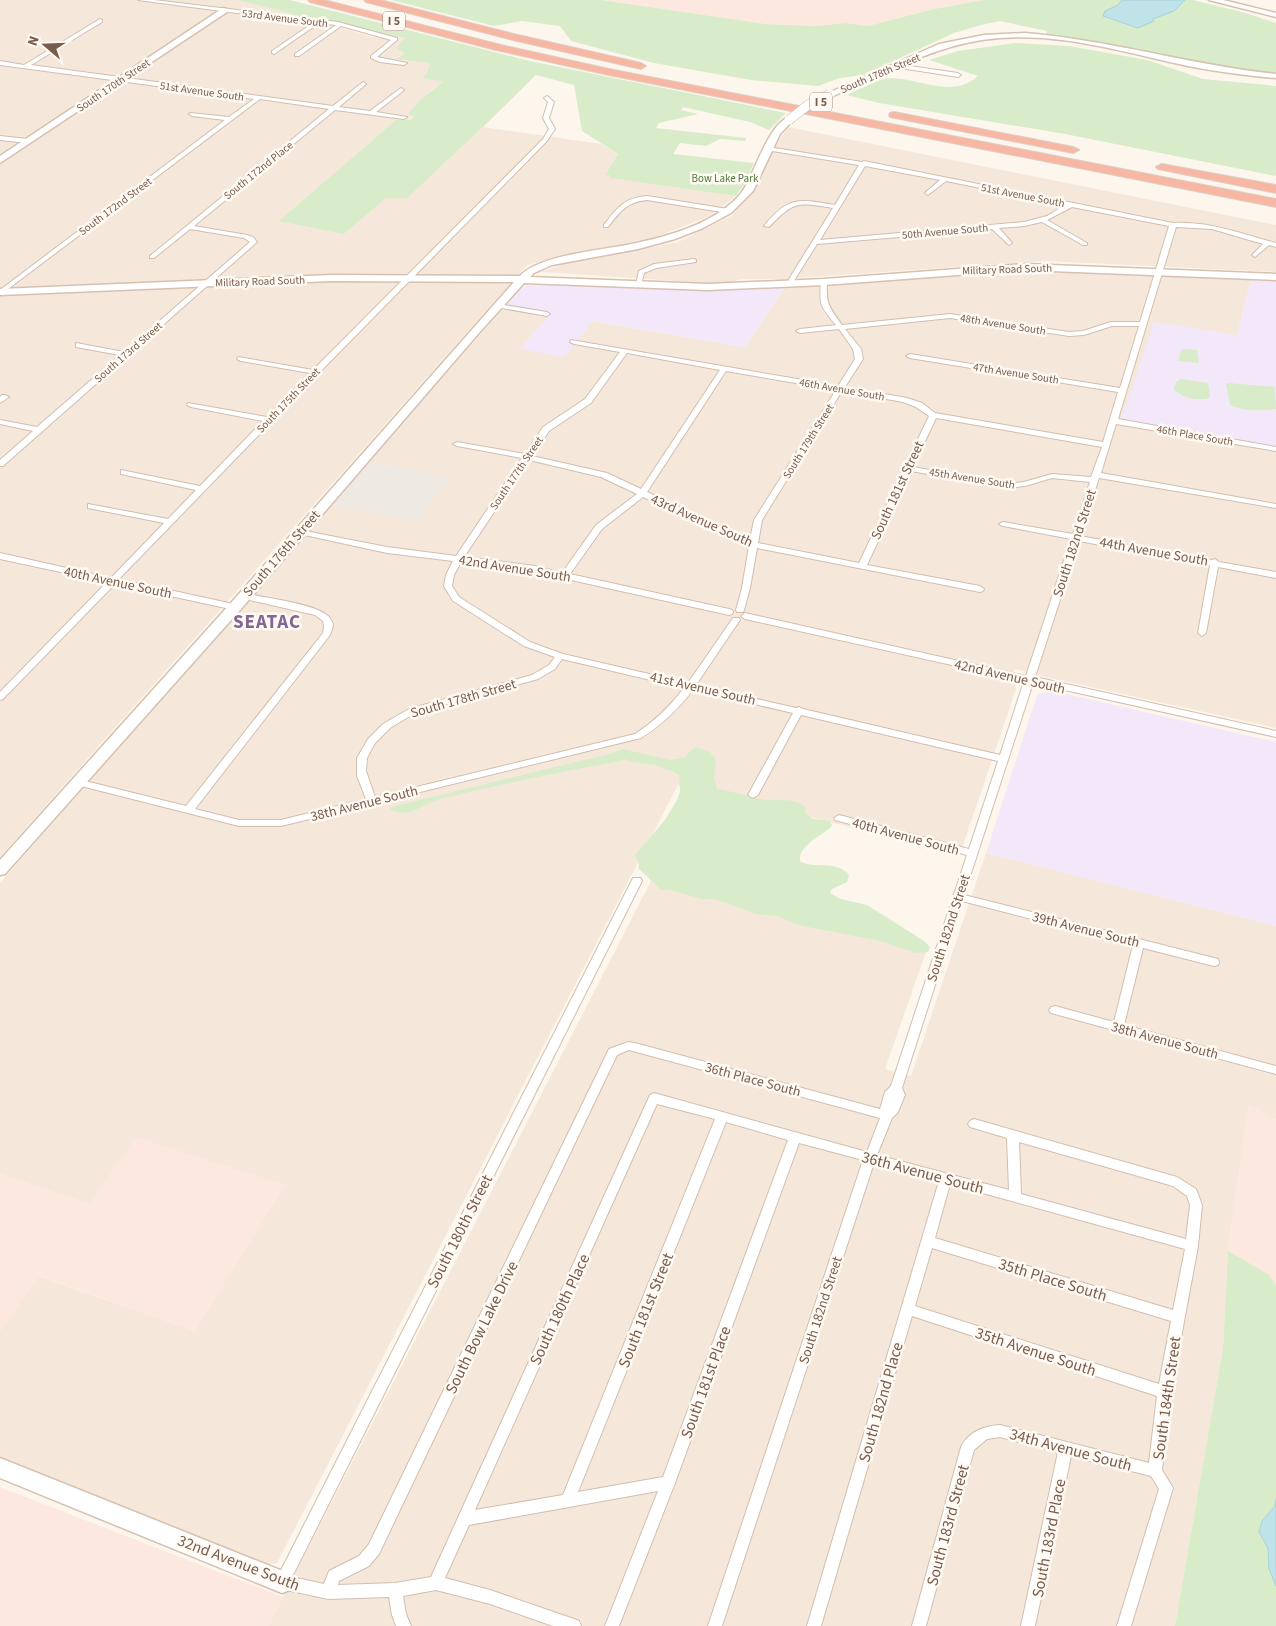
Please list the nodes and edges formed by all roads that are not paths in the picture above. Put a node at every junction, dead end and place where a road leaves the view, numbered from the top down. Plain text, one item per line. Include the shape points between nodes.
1 (141, 0) edge
2 (313, 0) edge
3 (369, 0) edge
4 (1213, 0) edge
5 (1225, 0) edge
6 (226, 10) junction
7 (1261, 11) junction
8 (1276, 15) edge
9 (100, 21) dead end
10 (317, 22) junction
11 (340, 25) junction
12 (274, 52) dead end
13 (297, 55) dead end
14 (0, 63) edge
15 (404, 63) dead end
16 (26, 66) junction
17 (896, 66) junction
18 (650, 68) dead end
19 (958, 75) dead end
20 (1276, 76) edge
21 (121, 80) junction
22 (363, 84) dead end
23 (746, 88) dead end
24 (401, 90) dead end
25 (766, 91) dead end
26 (794, 97) dead end
27 (258, 98) junction
28 (546, 98) dead end
29 (831, 99) junction
30 (334, 108) junction
31 (371, 113) junction
32 (882, 113) dead end
33 (192, 114) dead end
34 (404, 117) dead end
35 (230, 120) junction
36 (0, 138) edge
37 (28, 142) junction
38 (768, 149) junction
39 (1080, 151) dead end
40 (0, 160) edge
41 (864, 163) junction
42 (1148, 164) dead end
43 (945, 179) junction
44 (1276, 189) edge
45 (928, 193) dead end
46 (1276, 203) edge
47 (1071, 204) junction
48 (836, 207) junction
49 (728, 211) junction
50 (1044, 220) junction
51 (1173, 225) junction
52 (606, 226) dead end
53 (767, 226) dead end
54 (188, 227) junction
55 (994, 227) junction
56 (815, 242) junction
57 (1008, 243) dead end
58 (1268, 243) junction
59 (1085, 244) dead end
60 (1276, 245) edge
61 (1255, 255) dead end
62 (152, 257) dead end
63 (694, 261) dead end
64 (1160, 271) junction
65 (410, 277) junction
66 (1276, 277) edge
67 (521, 280) junction
68 (824, 282) junction
69 (207, 283) junction
70 (640, 283) junction
71 (792, 283) junction
72 (1, 292) edge
73 (498, 306) junction
74 (547, 314) dead end
75 (1144, 324) junction
76 (841, 326) junction
77 (800, 331) dead end
78 (574, 342) dead end
79 (79, 345) dead end
80 (624, 352) junction
81 (126, 354) junction
82 (910, 356) dead end
83 (241, 359) dead end
84 (724, 369) junction
85 (315, 372) junction
86 (841, 389) junction
87 (1123, 391) junction
88 (191, 405) dead end
89 (932, 415) junction
90 (269, 420) junction
91 (1114, 421) junction
92 (0, 422) edge
93 (39, 430) junction
94 (457, 444) dead end
95 (1106, 445) junction
96 (1276, 449) edge
97 (527, 457) junction
98 (0, 464) edge
99 (907, 468) junction
100 (124, 472) dead end
101 (1095, 478) junction
102 (202, 489) junction
103 (643, 493) junction
104 (91, 506) dead end
105 (1276, 506) edge
106 (170, 522) junction
107 (1003, 524) dead end
108 (300, 532) junction
109 (1075, 537) junction
110 (753, 544) junction
111 (0, 556) edge
112 (457, 559) junction
113 (1215, 562) junction
114 (862, 566) junction
115 (564, 575) junction
116 (1276, 575) edge
117 (113, 581) junction
118 (980, 589) dead end
119 (244, 596) junction
120 (235, 607) junction
121 (738, 614) junction
122 (1202, 633) dead end
123 (560, 656) junction
124 (1029, 680) junction
125 (0, 685) edge
126 (690, 686) junction
127 (10, 687) junction
128 (0, 698) edge
129 (799, 710) junction
130 (649, 730) joint
131 (1276, 734) edge
132 (1004, 759) junction
133 (77, 782) junction
134 (754, 795) dead end
135 (372, 801) junction
136 (189, 810) junction
137 (839, 818) dead end
138 (972, 853) junction
139 (0, 870) edge
140 (637, 881) dead end
141 (959, 897) junction
142 (1139, 942) junction
143 (1214, 962) dead end
144 (1055, 1010) dead end
145 (1118, 1027) junction
146 (620, 1049) joint
147 (1276, 1070) edge
148 (654, 1098) joint
149 (887, 1115) junction
150 (722, 1117) junction
151 (974, 1124) dead end
152 (1013, 1135) junction
153 (795, 1137) junction
154 (870, 1158) junction
155 (946, 1178) junction
156 (1015, 1197) junction
157 (927, 1241) junction
158 (1192, 1246) junction
159 (907, 1309) junction
160 (1178, 1316) junction
161 (1164, 1392) junction
162 (986, 1432) joint
163 (1066, 1449) junction
164 (0, 1468) edge
165 (1155, 1471) junction
166 (668, 1483) junction
167 (567, 1502) junction
168 (464, 1520) junction
169 (282, 1582) junction
170 (436, 1583) junction
171 (395, 1590) junction
172 (328, 1592) junction
173 (404, 1626) edge
174 (574, 1626) edge
175 (612, 1626) edge
176 (715, 1626) edge
177 (814, 1626) edge
178 (919, 1626) edge
179 (1028, 1626) edge
180 (1124, 1626) edge

1 - 6 street, 53rd Avenue South
2 - 46 highway, I 5 via 608,72
3 - 18 highway, I 5
4 - 7 street
5 - 7 street
6 - 10 street, 53rd Avenue South
6 - 21 street, South 170th Street
7 - 8 street
9 - 16 street
10 - 11 street, 53rd Avenue South
10 - 12 street
11 - 13 street, 53rd Avenue South
11 - 15 street, 53rd Avenue South via 395,39 373,57
14 - 16 street, 51st Avenue South
16 - 21 street, 51st Avenue South
17 - 19 street
17 - 20 street, South 178th Street via 960,41 1034,36 1088,42 1234,72
17 - 29 street, South 178th Street
21 - 27 street, 51st Avenue South
21 - 37 street, South 170th Street
22 - 30 street, South 172nd Place
23 - 25 highway
24 - 31 street
26 - 29 highway, I 5
27 - 30 street, 51st Avenue South
27 - 35 street, South 172nd Street
28 - 65 street, South 175th Street via 551,102 546,116 552,129 550,134
29 - 38 street, South 178th Street, bridge via 808,106 789,120 776,133
30 - 31 street, 51st Avenue South
30 - 54 street, South 172nd Place
31 - 34 street, 51st Avenue South
32 - 39 highway
33 - 35 street
35 - 72 street, South 172nd Street
36 - 37 street
37 - 40 street, South 170th Street
38 - 41 street, 51st Avenue South
38 - 49 street, South 178th Street via 752,185
41 - 43 street, 51st Avenue South
41 - 48 street
42 - 44 highway
43 - 45 street
43 - 47 street, 51st Avenue South
47 - 50 street, 50th Avenue South
47 - 51 street, 51st Avenue South
48 - 53 street via 803,202 794,204
48 - 56 street
49 - 52 street via 647,198 634,199 624,203
49 - 67 street, South 178th Street via 672,237 549,262 530,271
50 - 55 street, 50th Avenue South
50 - 59 street
51 - 58 street, 51st Avenue South via 1218,229
51 - 64 street, South 182nd Street
54 - 62 street, South 172nd Place
54 - 69 street, South 173rd Street via 253,240 252,246
55 - 56 street, 50th Avenue South
55 - 57 street
56 - 71 street
58 - 60 street, 51st Avenue South
58 - 61 street
63 - 70 street via 648,267 641,272
64 - 66 street, Military Road South
64 - 68 street, Military Road South via 997,268
64 - 75 street, South 182nd Street
65 - 67 street, Military Road South
65 - 69 street, Military Road South
65 - 85 street, South 175th Street
67 - 70 street, Military Road South
67 - 73 street, South 176th Street
68 - 71 street, Military Road South
68 - 76 street, South 179th Street via 825,306
69 - 72 street, Military Road South
69 - 81 street, South 173rd Street
70 - 71 street, Military Road South via 708,287
73 - 74 street
73 - 108 street, South 176th Street
75 - 76 street, 48th Avenue South via 1111,324 1084,333 1069,334 950,316
75 - 87 street, South 182nd Street
76 - 77 street, 48th Avenue South
76 - 86 street, South 179th Street via 859,359
78 - 80 street, 46th Avenue South
79 - 81 street
80 - 84 street, 46th Avenue South
80 - 97 street, South 177th Street via 588,401 546,429
81 - 93 street, South 173rd Street
82 - 87 street, 47th Avenue South
83 - 85 street
84 - 86 street, 46th Avenue South
84 - 103 street
85 - 90 street, South 175th Street
86 - 89 street, 46th Avenue South via 904,400 919,405
86 - 110 street, South 179th Street via 758,520
87 - 91 street, South 182nd Street
88 - 90 street
89 - 95 street, 46th Avenue South
89 - 99 street, South 181st Street
90 - 102 street, South 175th Street
91 - 95 street, South 182nd Street
91 - 96 street, 46th Place South
92 - 93 street
93 - 98 street, South 173rd Street
94 - 97 street, 43rd Avenue South
95 - 101 street, South 182nd Street
97 - 103 street, 43rd Avenue South via 592,471
97 - 112 street, South 177th Street
99 - 101 street, 45th Avenue South via 1006,486 1052,476
99 - 114 street, South 181st Street
100 - 102 street
101 - 105 street, 45th Avenue South
101 - 109 street, South 182nd Street
102 - 106 street, South 175th Street
103 - 110 street, 43rd Avenue South
103 - 115 street via 599,527
104 - 106 street
106 - 117 street, South 175th Street
107 - 109 street, 44th Avenue South
108 - 112 street, 42nd Avenue South via 387,550
108 - 119 street, South 176th Street
109 - 113 street, 44th Avenue South
109 - 124 street, South 182nd Street
110 - 114 street, 43rd Avenue South
110 - 121 street, South 179th Street via 748,584
111 - 117 street, 40th Avenue South
112 - 115 street, 42nd Avenue South
112 - 123 street, 41st Avenue South via 448,586 456,599 527,644
113 - 116 street, 44th Avenue South
113 - 122 street
114 - 118 street, 43rd Avenue South
115 - 121 street, 42nd Avenue South
117 - 120 street, 40th Avenue South
117 - 127 street, South 175th Street
119 - 120 street, South 176th Street
119 - 136 street via 316,612 328,621 330,627
120 - 133 street, South 176th Street
121 - 124 street, 42nd Avenue South
121 - 126 street, South 179th Street
123 - 126 street, 41st Avenue South
123 - 135 street, South 178th Street via 552,667 535,677 397,717 385,727 365,754 361,767
124 - 131 street, 42nd Avenue South
124 - 132 street, South 182nd Street
125 - 127 street
126 - 129 street, 41st Avenue South
126 - 130 street, South 179th Street
127 - 128 street, South 175th Street
129 - 132 street, 41st Avenue South
129 - 134 street
130 - 135 street, 38th Avenue South via 638,736
132 - 138 street, South 182nd Street
133 - 136 street, 38th Avenue South
133 - 139 street, South 176th Street
135 - 136 street, 38th Avenue South via 293,821 260,824 240,823
137 - 138 street, 40th Avenue South
138 - 141 street, South 182nd Street
140 - 169 street, South 180th Street
141 - 142 street, 39th Avenue South
141 - 149 street, South 182nd Street via 896,1088 899,1095 894,1109
142 - 143 street, 39th Avenue South
142 - 145 street
144 - 145 street, 38th Avenue South
145 - 147 street, 38th Avenue South
146 - 149 street, 36th Place South via 635,1047
146 - 172 street, South Bow Lake Drive via 609,1059 374,1549 364,1561 334,1576
148 - 150 street, 36th Avenue South
148 - 168 street, South 180th Place
149 - 154 street, South 182nd Street
150 - 153 street, 36th Avenue South
150 - 167 street, South 181st Street
151 - 152 street
152 - 156 street
152 - 158 street, South 184th Street via 1177,1182 1192,1193 1196,1204
153 - 154 street, 36th Avenue South
153 - 166 street, South 181st Place
154 - 155 street, 36th Avenue South
154 - 176 street, South 182nd Street
155 - 156 street, 36th Avenue South
155 - 157 street, South 182nd Place
156 - 158 street, 36th Avenue South
157 - 159 street, South 182nd Place
157 - 160 street, 35th Place South
158 - 160 street, South 184th Street
159 - 161 street, 35th Avenue South
159 - 177 street, South 182nd Place
160 - 161 street, South 184th Street
161 - 165 street, South 184th Street
162 - 163 street, 34th Avenue South via 1000,1430
162 - 178 street, South 183rd Street via 968,1447
163 - 165 street, 34th Avenue South
163 - 179 street, South 183rd Place
164 - 169 street, 32nd Avenue South
165 - 180 street, South 184th Street via 1166,1488
166 - 167 street
166 - 175 street, South 181st Place
167 - 168 street
168 - 170 street, South 180th Place
169 - 172 street, 32nd Avenue South
170 - 171 street, 32nd Avenue South
170 - 174 street, 32nd Avenue South via 490,1597
171 - 172 street, 32nd Avenue South
171 - 173 street

